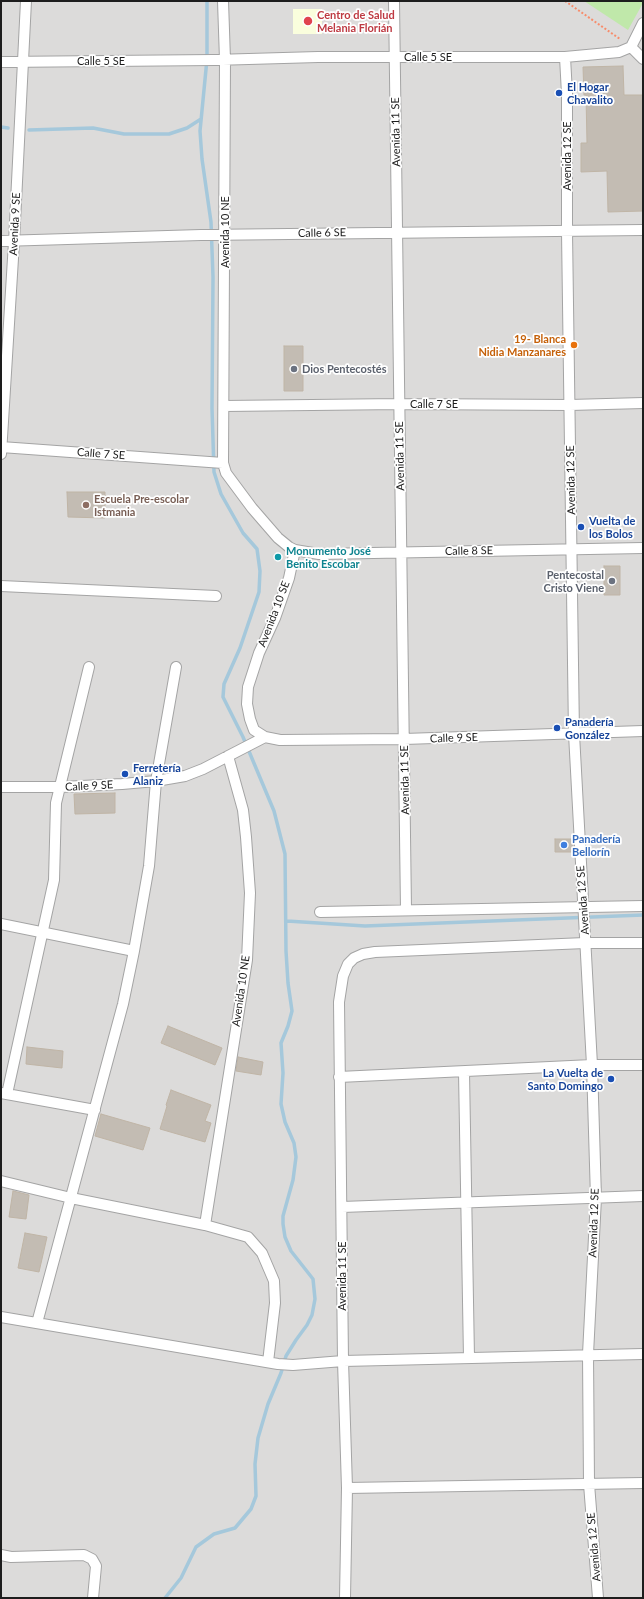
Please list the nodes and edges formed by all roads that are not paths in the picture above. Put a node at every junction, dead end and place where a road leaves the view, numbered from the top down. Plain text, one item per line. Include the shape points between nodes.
1 (26, 1) edge
2 (223, 1) edge
3 (394, 1) edge
4 (643, 23) edge
5 (630, 47) junction
6 (395, 57) junction
7 (565, 57) junction
8 (643, 59) edge
9 (225, 60) junction
10 (1, 62) edge
11 (23, 62) junction
12 (643, 230) edge
13 (397, 232) junction
14 (567, 232) junction
15 (222, 235) junction
16 (1, 241) edge
17 (14, 242) junction
18 (5, 336) edge
19 (643, 402) edge
20 (400, 404) junction
21 (570, 405) junction
22 (224, 406) junction
23 (1, 447) edge
24 (1, 454) edge
25 (220, 463) junction
26 (643, 548) edge
27 (572, 549) junction
28 (295, 550) junction
29 (402, 552) junction
30 (1, 586) edge
31 (216, 596) dead end
32 (89, 667) dead end
33 (176, 667) dead end
34 (643, 731) edge
35 (574, 734) junction
36 (260, 739) junction
37 (404, 739) junction
38 (228, 756) junction
39 (156, 781) junction
40 (61, 787) junction
41 (1, 788) edge
42 (643, 906) edge
43 (406, 910) junction
44 (583, 910) junction
45 (320, 912) dead end
46 (1, 924) edge
47 (43, 933) junction
48 (643, 943) edge
49 (586, 944) junction
50 (134, 951) junction
51 (592, 1065) junction
52 (643, 1065) edge
53 (464, 1072) junction
54 (339, 1077) junction
55 (4, 1094) edge
56 (95, 1110) junction
57 (1, 1181) edge
58 (643, 1196) edge
59 (71, 1198) junction
60 (596, 1198) junction
61 (466, 1203) junction
62 (342, 1207) junction
63 (205, 1225) junction
64 (1, 1317) edge
65 (37, 1323) junction
66 (588, 1354) junction
67 (643, 1354) edge
68 (469, 1358) junction
69 (342, 1361) junction
70 (273, 1363) junction
71 (643, 1483) edge
72 (589, 1484) junction
73 (347, 1488) junction
74 (1, 1555) edge
75 (92, 1598) edge
76 (345, 1598) edge
77 (598, 1598) edge

1 - 11 street, Avenida 9 SE
2 - 9 street, Avenida 10 NE
3 - 6 street, Avenida 11 SE
4 - 5 street
5 - 7 street, Calle 5 SE via 619,52
5 - 8 street
6 - 7 street, Calle 5 SE
6 - 9 street, Calle 5 SE
6 - 13 street, Avenida 11 SE
7 - 14 street, Avenida 12 SE
9 - 11 street, Calle 5 SE
9 - 15 street, Avenida 10 NE
10 - 11 street, Calle 5 SE
11 - 17 street, Avenida 9 SE
12 - 14 street, Calle 6 SE
13 - 14 street, Calle 6 SE
13 - 15 street, Calle 6 SE
13 - 20 street, Avenida 11 SE
14 - 21 street, Avenida 12 SE
15 - 17 street, Calle 6 SE
15 - 22 street, Avenida 10 NE
16 - 17 street, Calle 6 SE
17 - 18 street, Avenida 9 SE
18 - 23 street, Avenida 9 SE
19 - 21 street, Calle 7 SE
20 - 21 street, Calle 7 SE
20 - 22 street, Calle 7 SE
20 - 29 street, Avenida 11 SE
21 - 27 street, Avenida 12 SE
22 - 25 street, Avenida 10 NE
23 - 24 street, Avenida 9 SE
23 - 25 street, Calle 7 SE
25 - 28 street via 252,508 278,538
26 - 27 street, Calle 8 SE
27 - 29 street, Calle 8 SE
27 - 35 street, Avenida 12 SE
28 - 29 street, Calle 8 SE via 319,554
28 - 36 street, Avenida 10 SE via 289,578 248,687 247,704 250,719
29 - 37 street, Avenida 11 SE
30 - 31 street
32 - 40 street
33 - 39 street
34 - 35 street, Calle 9 SE
35 - 37 street, Calle 9 SE
35 - 44 street, Avenida 12 SE
36 - 37 street, Calle 9 SE
36 - 38 street, Calle 9 SE
37 - 43 street, Avenida 11 SE
38 - 39 street, Calle 9 SE via 185,776
38 - 63 street, Avenida 10 NE via 243,810 246,837 250,893 247,960
39 - 40 street, Calle 9 SE
39 - 50 street via 149,866
40 - 41 street, Calle 9 SE
40 - 47 street via 56,803 54,880
42 - 44 street
43 - 44 street
43 - 45 street
44 - 49 street, Avenida 12 SE
46 - 47 street
47 - 50 street
47 - 55 street
48 - 49 street
49 - 51 street, Avenida 12 SE
49 - 54 street, Avenida 11 SE via 375,952 354,958 343,976 339,1002
50 - 56 street
51 - 52 street
51 - 53 street
51 - 60 street, Avenida 12 SE
53 - 54 street
53 - 61 street
54 - 62 street, Avenida 11 SE
55 - 56 street
56 - 59 street
57 - 59 street
58 - 60 street
59 - 63 street
59 - 65 street
60 - 61 street
60 - 66 street, Avenida 12 SE
61 - 62 street
61 - 68 street
62 - 69 street, Avenida 11 SE
63 - 70 street via 248,1237 262,1252 274,1281
64 - 65 street
65 - 70 street
66 - 67 street
66 - 68 street
66 - 72 street, Avenida 12 SE
68 - 69 street
69 - 70 street via 293,1365
69 - 73 street, Avenida 11 SE
71 - 72 street
72 - 73 street
72 - 77 street, Avenida 12 SE
73 - 76 street, Avenida 11 SE
74 - 75 street via 84,1555 92,1559 96,1566

